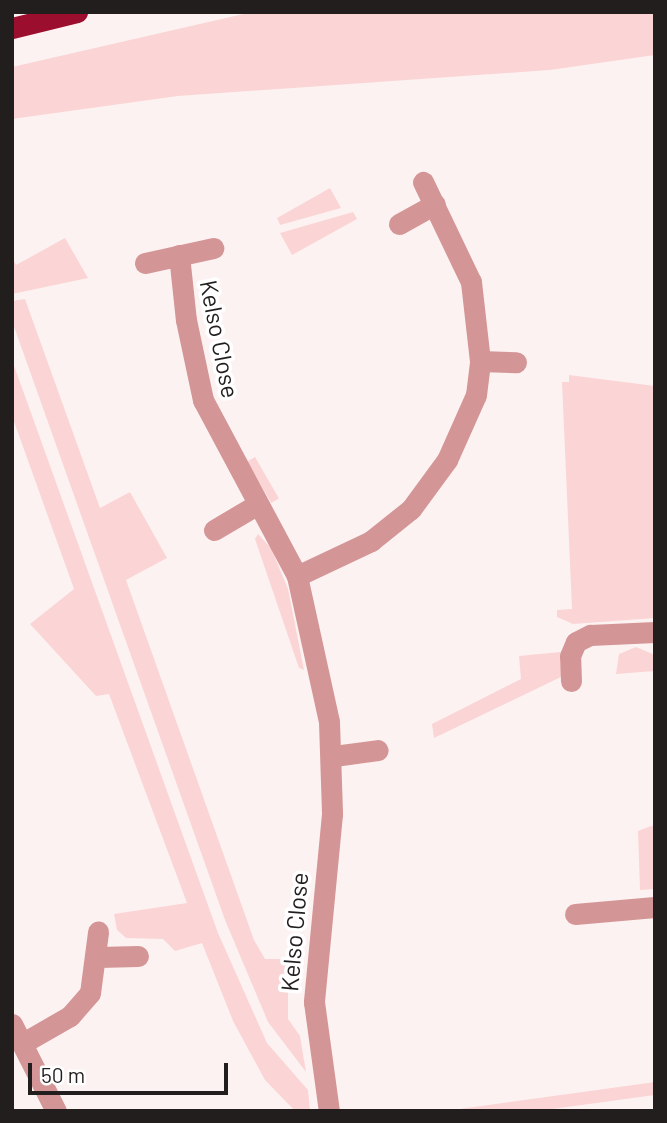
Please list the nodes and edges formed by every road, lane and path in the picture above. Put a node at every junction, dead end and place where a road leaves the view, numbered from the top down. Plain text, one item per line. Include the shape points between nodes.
1 (77, 12) edge
2 (12, 28) edge
3 (423, 182) dead end
4 (435, 204) junction
5 (400, 224) dead end
6 (213, 248) dead end
7 (179, 255) junction
8 (145, 263) dead end
9 (480, 361) junction
10 (516, 362) dead end
11 (258, 503) junction
12 (214, 530) dead end
13 (297, 576) junction
14 (655, 632) edge
15 (571, 681) dead end
16 (378, 750) dead end
17 (334, 756) junction
18 (655, 907) edge
19 (575, 914) dead end
20 (97, 932) dead end
21 (138, 956) dead end
22 (98, 957) junction
23 (12, 1024) edge
24 (23, 1042) junction
25 (56, 1111) edge
26 (329, 1111) edge

1 - 2 highway
3 - 4 street
4 - 5 street
4 - 9 street via 471,282
6 - 7 street
7 - 8 street
7 - 11 street, Kelso Close via 186,320 203,400
9 - 10 street
9 - 13 street via 476,395 465,427 411,509 370,541
11 - 12 street
11 - 13 street, Kelso Close
13 - 17 street, Kelso Close
14 - 15 street via 590,635 576,642 570,656
16 - 17 street
17 - 26 street, Kelso Close via 314,978 318,1050
18 - 19 street
20 - 22 street
21 - 22 street
22 - 24 street via 95,980 83,1004
23 - 24 street
24 - 25 street

